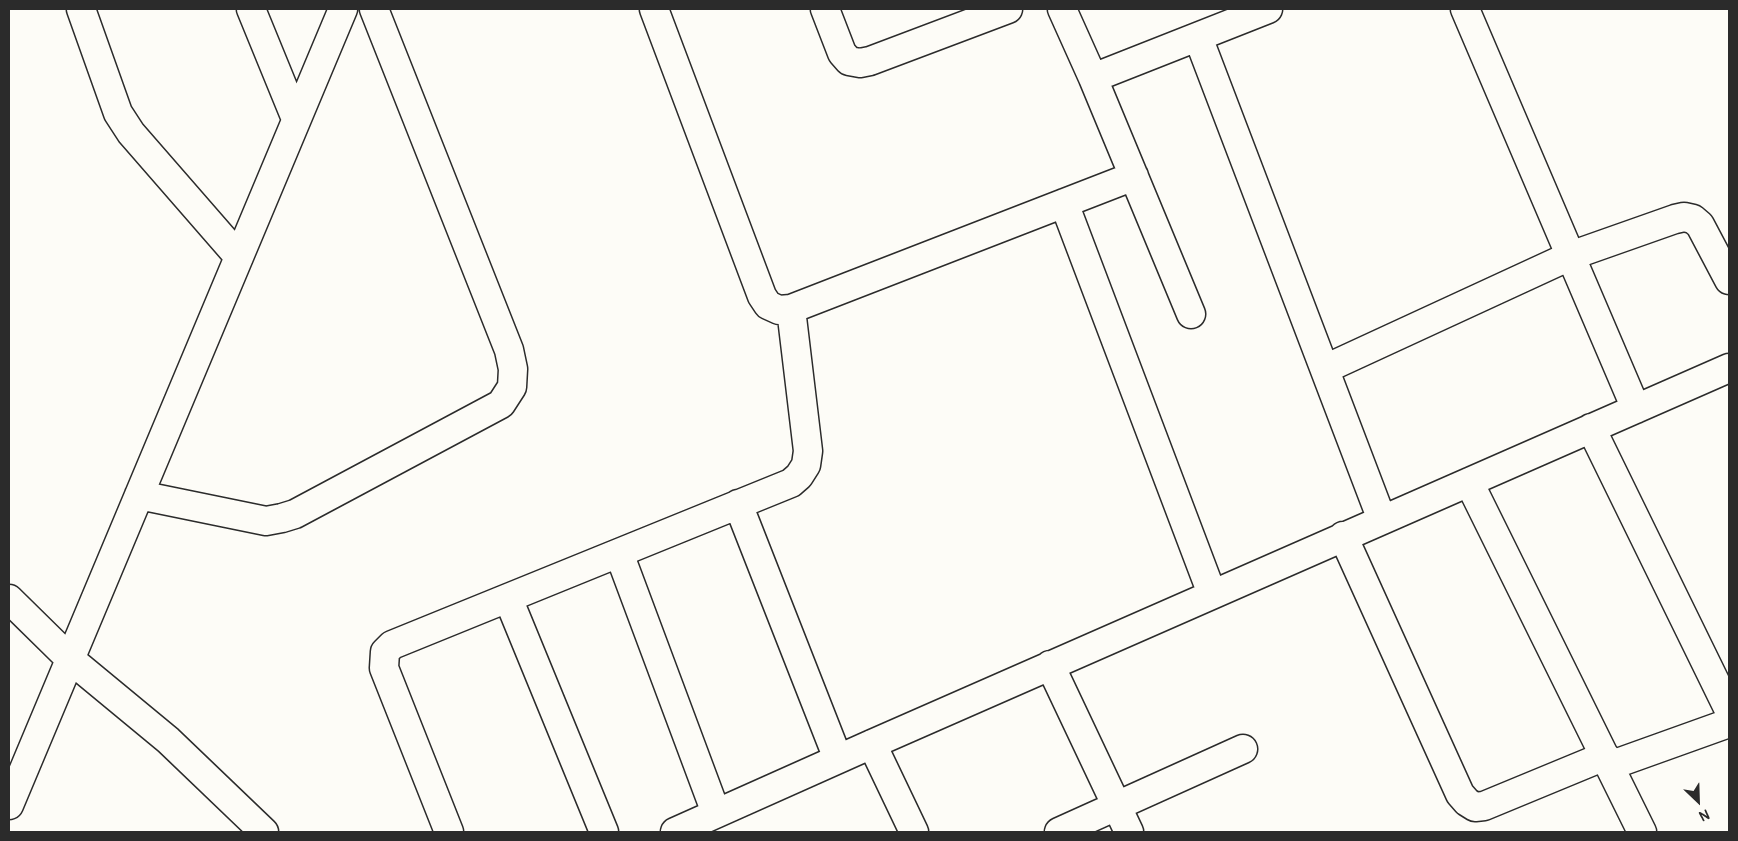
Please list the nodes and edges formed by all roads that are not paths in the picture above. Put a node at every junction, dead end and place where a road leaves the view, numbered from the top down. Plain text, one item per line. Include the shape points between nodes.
1 (81, 9) edge
2 (251, 9) edge
3 (343, 9) edge
4 (374, 9) edge
5 (654, 9) edge
6 (826, 9) edge
7 (1062, 9) edge
8 (1268, 9) edge
9 (1465, 9) edge
10 (996, 11) edge
11 (1198, 37) junction
12 (1093, 78) junction
13 (296, 120) junction
14 (1134, 176) junction
15 (1064, 203) junction
16 (239, 256) junction
17 (1570, 256) junction
18 (1729, 280) edge
19 (791, 309) junction
20 (1191, 314) dead end
21 (1729, 368) edge
22 (1325, 369) junction
23 (1636, 409) junction
24 (1591, 428) junction
25 (1469, 482) junction
26 (138, 495) junction
27 (738, 504) junction
28 (1382, 520) junction
29 (1343, 536) junction
30 (619, 553) junction
31 (1212, 594) junction
32 (508, 598) junction
33 (9, 599) edge
34 (70, 659) junction
35 (1050, 665) junction
36 (1729, 710) edge
37 (1729, 723) edge
38 (872, 744) junction
39 (1243, 749) dead end
40 (838, 759) junction
41 (1607, 761) junction
42 (9, 805) edge
43 (1117, 807) junction
44 (716, 813) junction
45 (683, 831) edge
46 (264, 832) edge
47 (449, 832) edge
48 (604, 832) edge
49 (914, 832) edge
50 (1060, 832) edge
51 (1129, 832) edge
52 (1642, 832) edge

1 - 16 street via 118,113 131,133
2 - 13 street
3 - 13 street
4 - 26 street via 509,350 512,387 501,404 295,514 266,521
5 - 19 street via 762,296 768,305 779,310
6 - 10 street via 842,53 849,61 860,63
7 - 12 street
8 - 11 street
9 - 17 street
11 - 12 street
11 - 22 street
12 - 14 street
13 - 16 street
14 - 15 street
14 - 20 street
15 - 19 street
15 - 31 street
16 - 26 street
17 - 18 street via 1684,217 1694,219 1700,225
17 - 22 street
17 - 23 street
19 - 27 street via 808,451 806,465 791,483
21 - 23 street
22 - 28 street
23 - 24 street
24 - 25 street
24 - 36 street
25 - 28 street
25 - 41 street
26 - 34 street
27 - 30 street
27 - 40 street
28 - 29 street
29 - 31 street
29 - 41 street via 1460,794 1467,802 1476,807 1484,806
30 - 32 street
30 - 44 street
31 - 35 street
32 - 47 street via 392,645 385,652 384,668
32 - 48 street
33 - 34 street
34 - 42 street
34 - 46 street via 168,740
35 - 38 street
35 - 43 street
37 - 41 street
38 - 40 street
38 - 49 street
39 - 43 street
40 - 44 street
41 - 52 street
43 - 50 street
43 - 51 street
44 - 45 street

